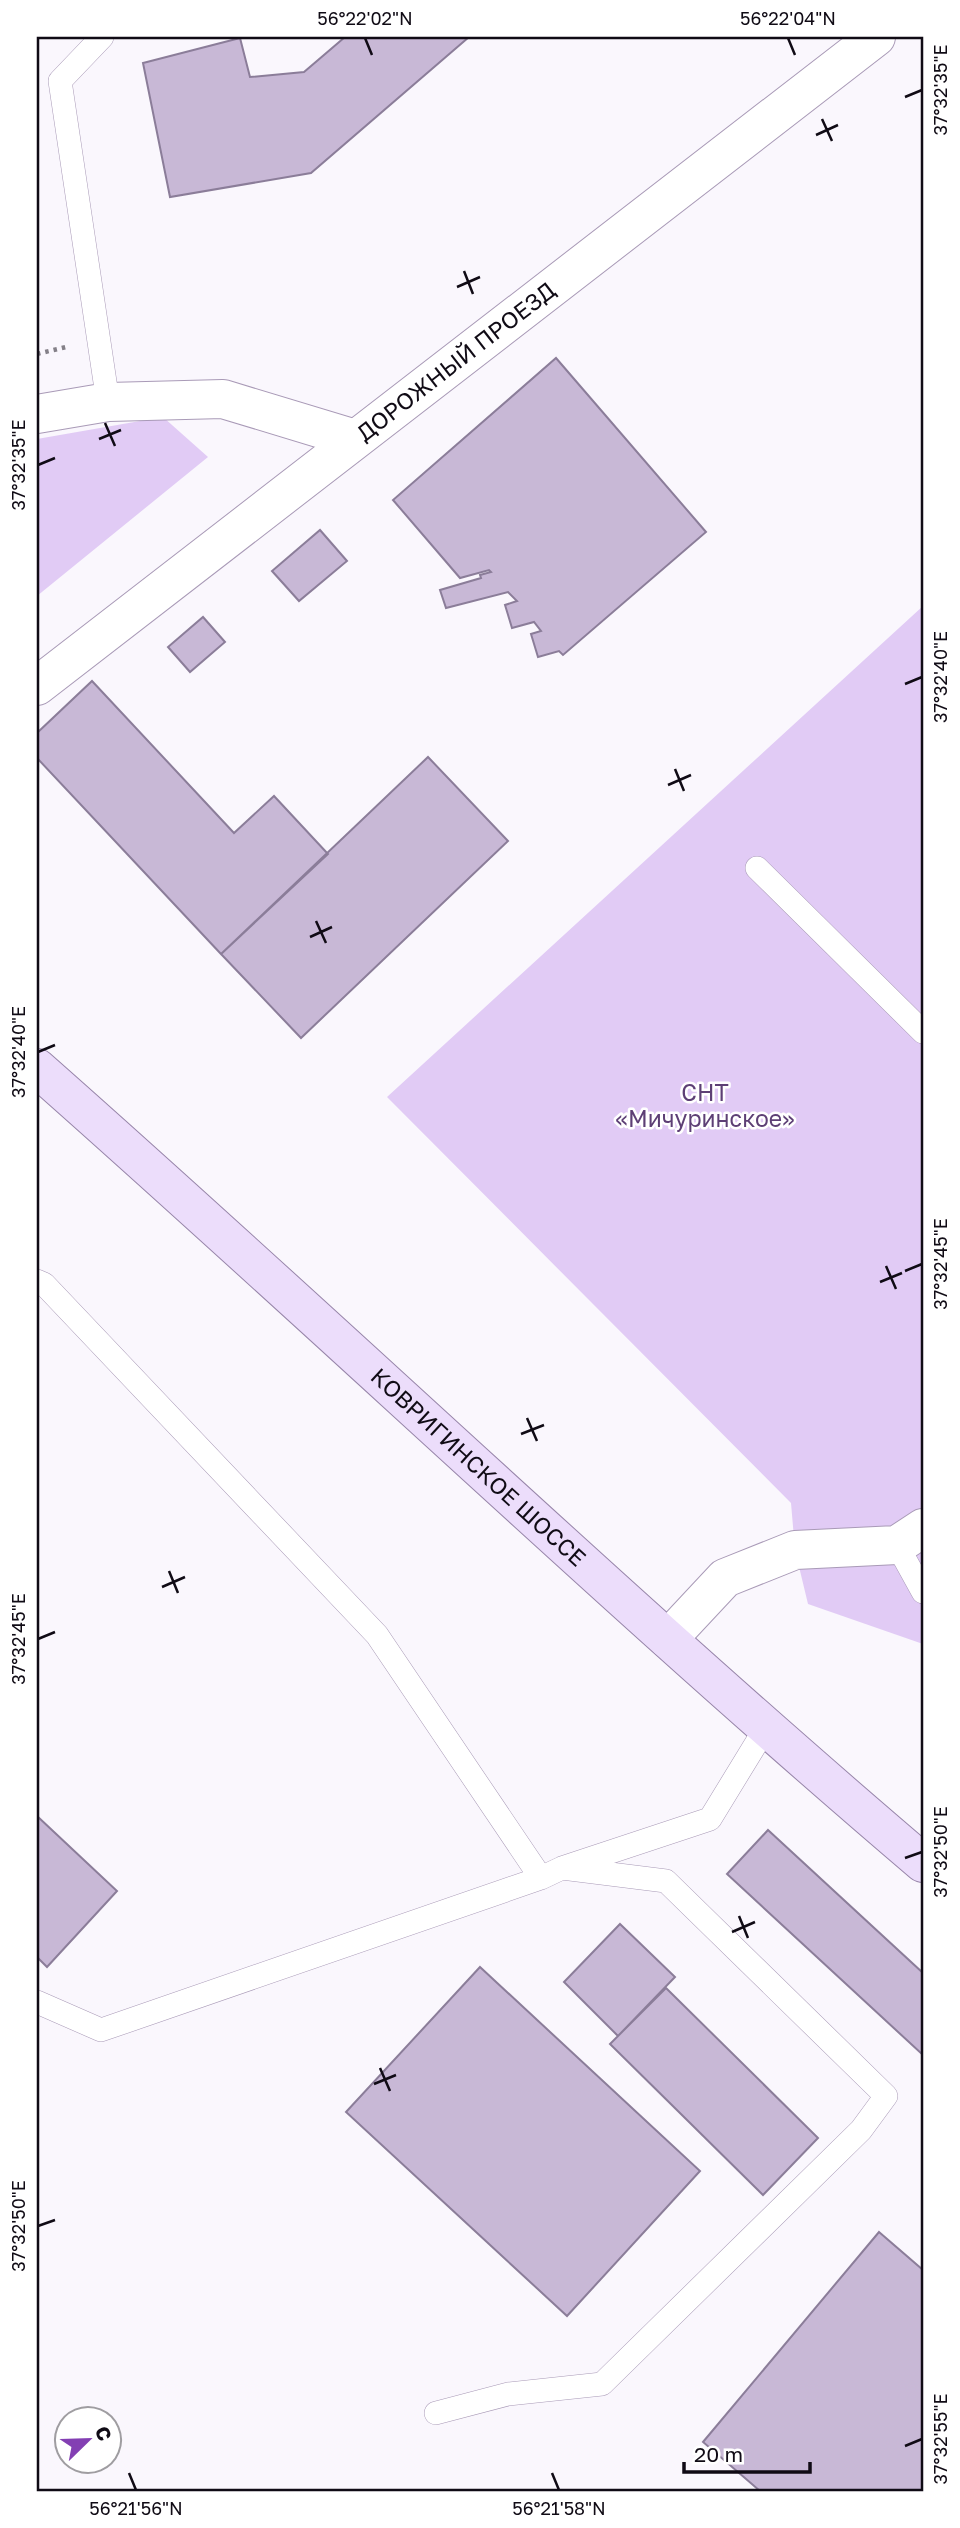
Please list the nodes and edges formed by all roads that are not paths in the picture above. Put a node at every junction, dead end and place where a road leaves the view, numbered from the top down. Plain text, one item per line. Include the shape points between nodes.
1 (102, 37) edge
2 (876, 37) edge
3 (108, 402) junction
4 (37, 414) edge
5 (355, 439) junction
6 (37, 686) edge
7 (757, 868) dead end
8 (923, 1032) edge
9 (37, 1068) edge
10 (37, 1281) edge
11 (910, 1536) edge
12 (923, 1592) edge
13 (668, 1639) junction
14 (765, 1729) junction
15 (923, 1863) edge
16 (562, 1868) junction
17 (541, 1878) junction
18 (37, 2002) edge
19 (436, 2413) dead end

1 - 3 lane via 60,80
2 - 5 street, ДОРОЖНЫЙ ПРОЕЗД
3 - 4 street
3 - 5 street via 223,398
5 - 6 street, ДОРОЖНЫЙ ПРОЕЗД
7 - 8 lane
9 - 13 main road, КОВРИГИНСКОЕ ШОССЕ
10 - 17 lane via 377,1635
11 - 12 lane
11 - 13 street via 796,1550 725,1578
13 - 14 main road, КОВРИГИНСКОЕ ШОССЕ
14 - 15 main road, КОВРИГИНСКОЕ ШОССЕ
14 - 16 lane via 710,1819
16 - 17 lane
16 - 19 lane via 666,1881 886,2096 861,2130 602,2384 508,2393
17 - 18 lane via 101,2030

